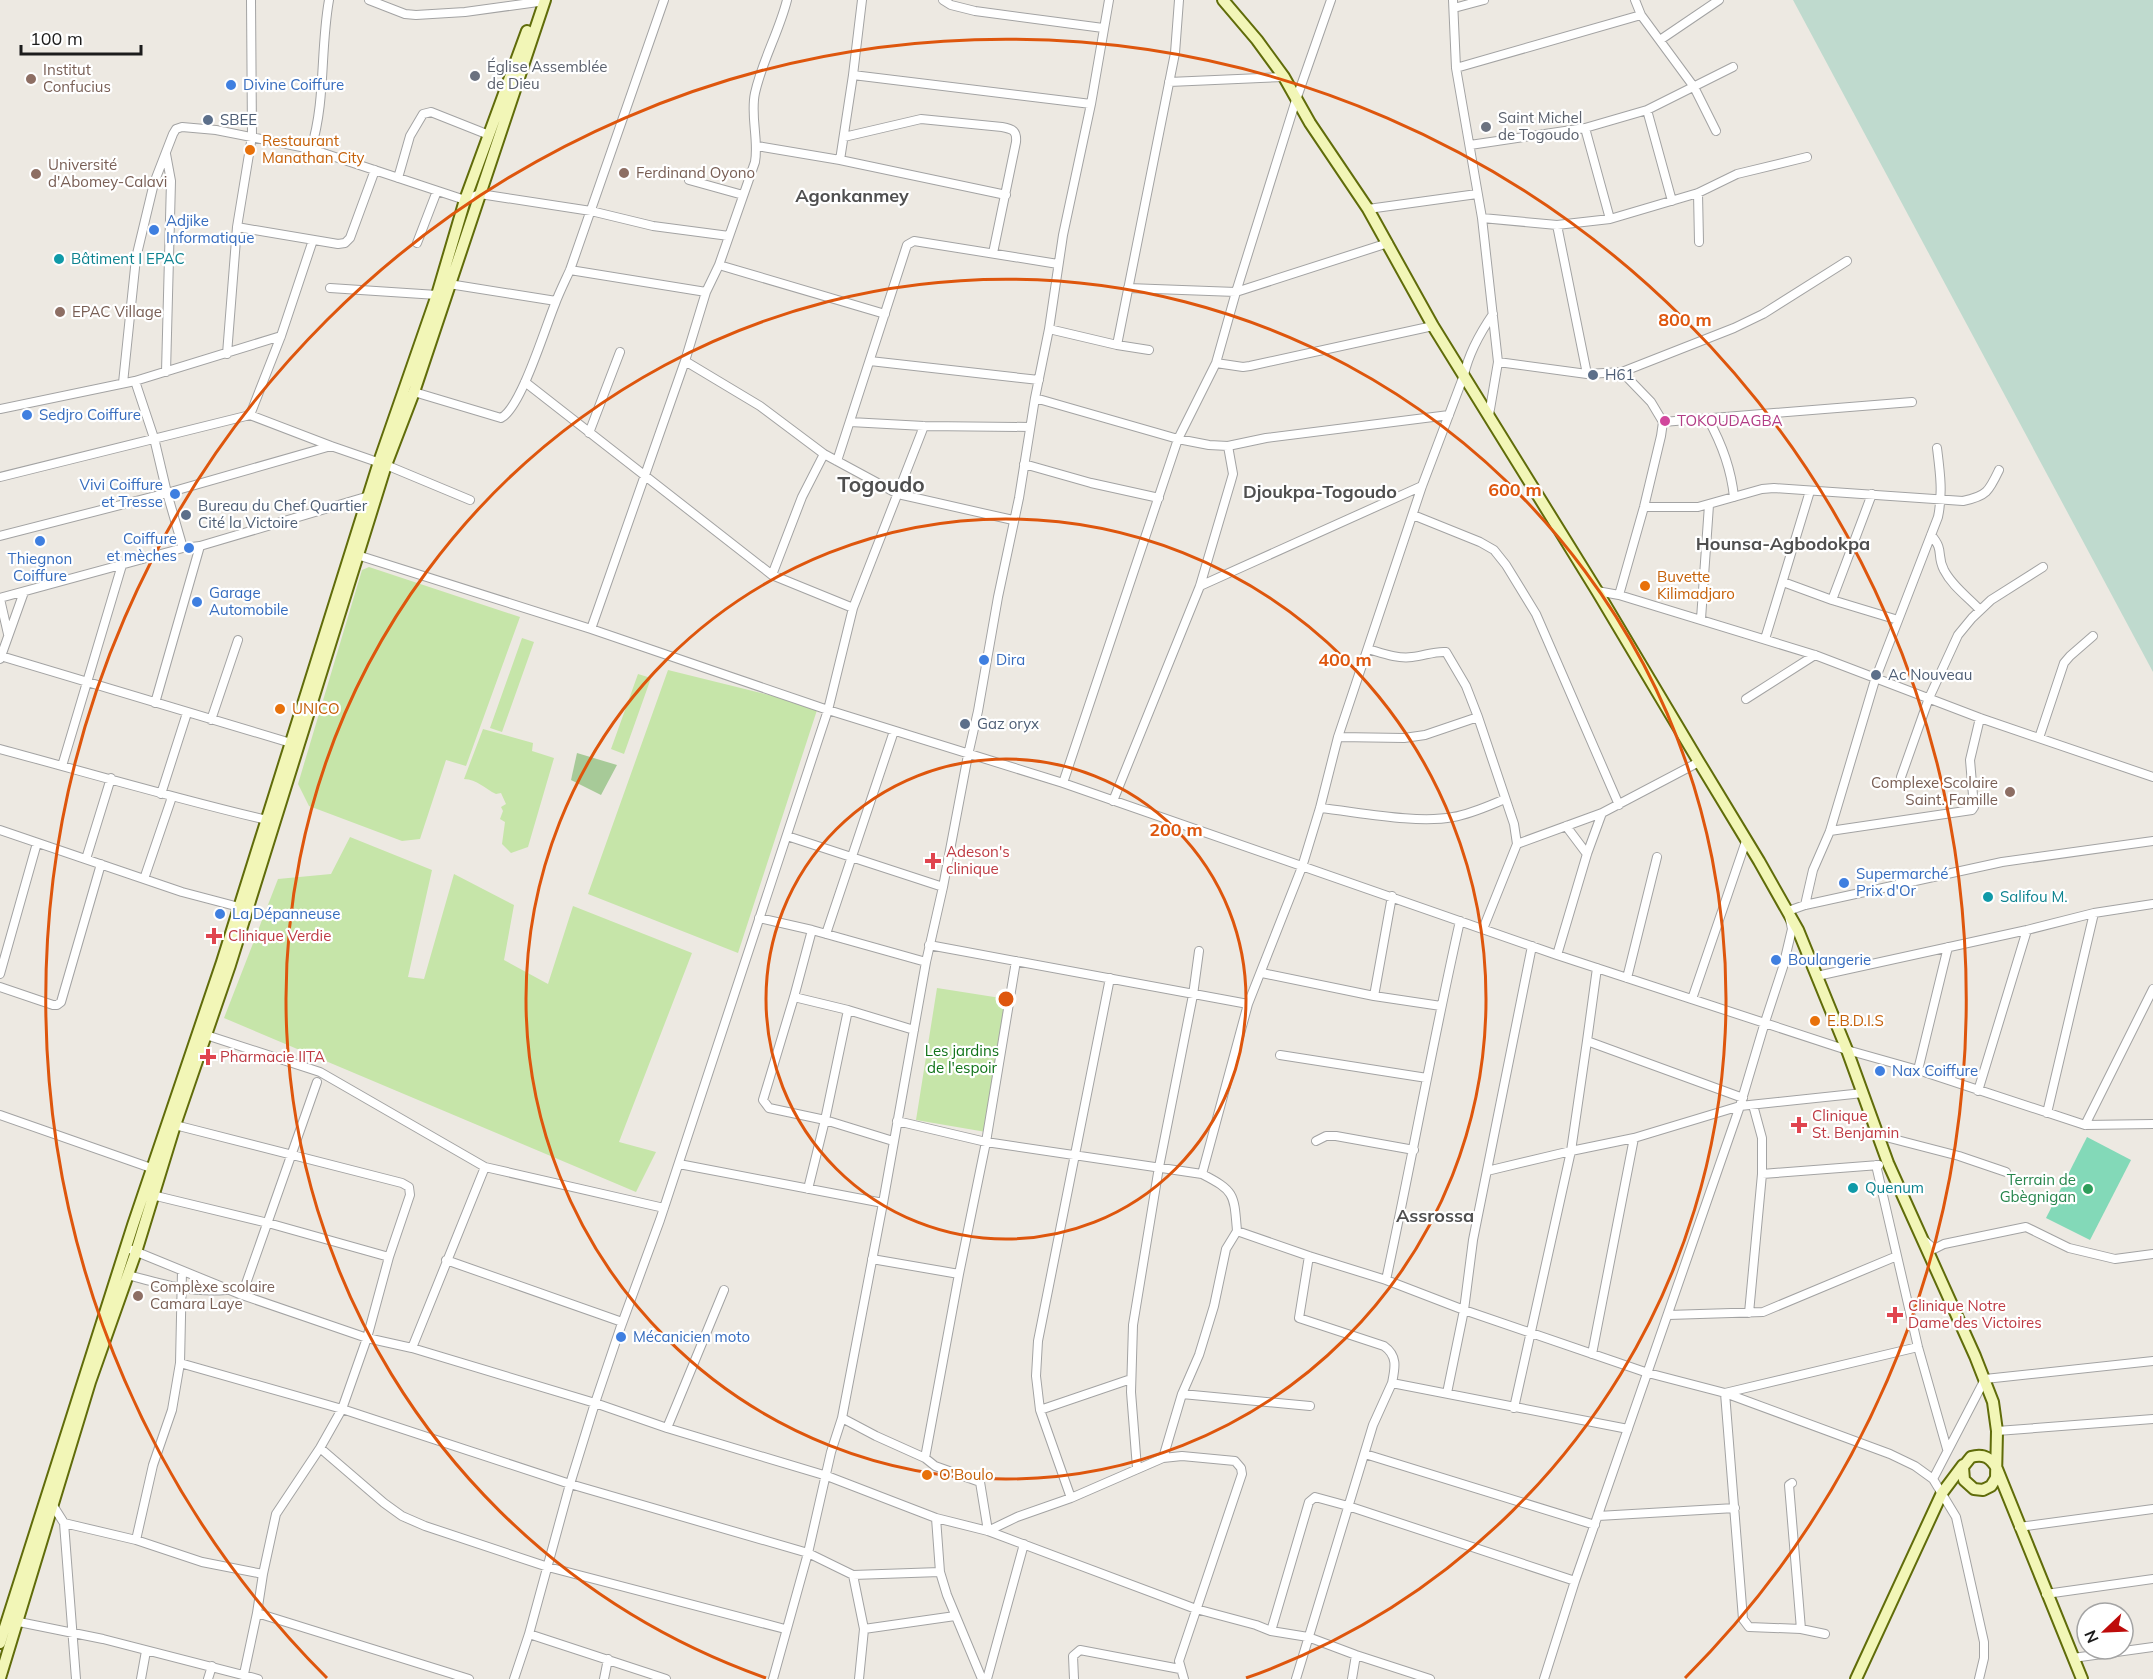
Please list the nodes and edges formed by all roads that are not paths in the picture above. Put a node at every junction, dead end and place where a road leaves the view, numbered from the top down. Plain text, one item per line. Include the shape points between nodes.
1 (251, 0) edge
2 (329, 0) edge
3 (369, 0) edge
4 (664, 0) edge
5 (787, 0) edge
6 (862, 0) edge
7 (943, 0) edge
8 (1109, 0) edge
9 (1179, 0) edge
10 (1223, 0) edge
11 (1331, 0) edge
12 (1484, 0) edge
13 (1635, 0) edge
14 (1719, 0) edge
15 (540, 1) edge
16 (1454, 4) edge
17 (1641, 15) junction
18 (1102, 28) junction
19 (1660, 40) junction
20 (1733, 67) dead end
21 (518, 68) junction
22 (1456, 68) junction
23 (854, 75) junction
24 (1284, 77) junction
25 (1169, 82) junction
26 (1694, 87) junction
27 (1296, 100) junction
28 (1091, 104) junction
29 (1647, 110) junction
30 (1585, 128) junction
31 (1716, 131) dead end
32 (489, 135) junction
33 (252, 136) junction
34 (844, 137) junction
35 (1470, 145) junction
36 (757, 146) junction
37 (311, 149) junction
38 (166, 154) junction
39 (1807, 157) dead end
40 (840, 160) junction
41 (375, 170) junction
42 (398, 178) junction
43 (688, 180) dead end
44 (437, 191) junction
45 (1698, 193) junction
46 (480, 194) junction
47 (1477, 194) junction
48 (743, 195) junction
49 (1006, 195) junction
50 (465, 200) junction
51 (1672, 201) junction
52 (1368, 209) junction
53 (591, 211) junction
54 (1482, 218) junction
55 (1610, 219) junction
56 (1557, 225) junction
57 (237, 227) junction
58 (729, 236) junction
59 (313, 240) junction
60 (1699, 242) dead end
61 (417, 243) dead end
62 (1388, 243) junction
63 (993, 253) junction
64 (1847, 261) dead end
65 (1058, 264) junction
66 (719, 265) junction
67 (570, 270) junction
68 (449, 284) junction
69 (330, 288) dead end
70 (1128, 288) junction
71 (706, 292) junction
72 (1236, 292) junction
73 (436, 295) junction
74 (556, 301) junction
75 (885, 314) junction
76 (1493, 314) junction
77 (1433, 326) junction
78 (1049, 329) junction
79 (281, 336) junction
80 (1117, 345) junction
81 (1149, 350) dead end
82 (620, 352) dead end
83 (227, 354) junction
84 (685, 361) junction
85 (870, 361) junction
86 (1498, 362) junction
87 (1216, 363) junction
88 (166, 372) junction
89 (1622, 372) junction
90 (1587, 374) junction
91 (1464, 375) junction
92 (1039, 380) junction
93 (135, 381) junction
94 (525, 382) junction
95 (123, 383) junction
96 (414, 392) junction
97 (1035, 398) junction
98 (1912, 402) dead end
99 (0, 409) edge
100 (250, 415) junction
101 (1449, 415) junction
102 (1489, 415) junction
103 (1708, 419) junction
104 (850, 422) junction
105 (1663, 422) junction
106 (924, 426) junction
107 (1030, 427) junction
108 (589, 433) junction
109 (154, 438) junction
110 (1178, 439) junction
111 (330, 446) junction
112 (1228, 446) junction
113 (1937, 448) dead end
114 (824, 454) junction
115 (837, 461) junction
116 (382, 463) junction
117 (1024, 464) junction
118 (1999, 470) dead end
119 (644, 476) junction
120 (0, 477) edge
121 (1422, 486) junction
122 (1810, 491) junction
123 (167, 493) junction
124 (898, 494) junction
125 (1872, 494) junction
126 (369, 496) junction
127 (1734, 497) junction
128 (1159, 498) junction
129 (470, 500) dead end
130 (1942, 500) junction
131 (1709, 505) junction
132 (1644, 507) junction
133 (1413, 515) junction
134 (1013, 520) junction
135 (1931, 535) junction
136 (0, 536) edge
137 (200, 546) junction
138 (183, 548) junction
139 (354, 554) junction
140 (122, 565) junction
141 (2043, 567) dead end
142 (772, 575) junction
143 (1783, 582) junction
144 (1200, 586) junction
145 (1597, 591) junction
146 (24, 592) junction
147 (1619, 595) junction
148 (0, 599) edge
149 (1832, 600) junction
150 (853, 608) junction
151 (1980, 609) junction
152 (1701, 619) junction
153 (1898, 620) junction
154 (591, 629) junction
155 (8, 635) junction
156 (2093, 636) dead end
157 (1765, 639) junction
158 (238, 640) dead end
159 (1368, 649) junction
160 (1815, 655) junction
161 (1, 658) edge
162 (1875, 680) junction
163 (87, 682) junction
164 (1929, 698) junction
165 (1746, 699) dead end
166 (155, 703) junction
167 (828, 710) junction
168 (188, 713) junction
169 (1478, 717) junction
170 (1980, 718) junction
171 (211, 720) junction
172 (894, 731) junction
173 (1338, 737) junction
174 (2039, 738) junction
175 (291, 743) junction
176 (0, 749) edge
177 (968, 755) junction
178 (1699, 762) junction
179 (62, 766) junction
180 (1900, 777) dead end
181 (2153, 777) edge
182 (111, 778) junction
183 (1063, 783) junction
184 (282, 786) junction
185 (161, 794) junction
186 (172, 797) junction
187 (1505, 799) junction
188 (1113, 801) junction
189 (1619, 805) junction
190 (1320, 808) junction
191 (1602, 813) junction
192 (267, 820) junction
193 (1566, 826) junction
194 (0, 830) edge
195 (1830, 831) junction
196 (787, 836) junction
197 (1746, 841) junction
198 (2153, 841) edge
199 (37, 843) junction
200 (1517, 844) junction
201 (1587, 854) junction
202 (851, 855) junction
203 (1657, 857) dead end
204 (87, 859) junction
205 (101, 864) junction
206 (1302, 867) junction
207 (144, 879) junction
208 (943, 887) junction
209 (1392, 896) junction
210 (2153, 904) edge
211 (1805, 905) junction
212 (239, 907) junction
213 (1788, 911) junction
214 (2094, 914) junction
215 (759, 918) junction
216 (1460, 921) junction
217 (1483, 929) junction
218 (812, 930) junction
219 (2026, 930) junction
220 (825, 934) junction
221 (929, 945) junction
222 (1532, 946) junction
223 (1948, 947) junction
224 (1199, 951) dead end
225 (1557, 954) junction
226 (1016, 961) junction
227 (926, 962) junction
228 (1597, 968) junction
229 (1262, 973) junction
230 (0, 974) edge
231 (1817, 976) junction
232 (1110, 978) junction
233 (1627, 978) junction
234 (0, 987) edge
235 (2153, 989) edge
236 (1193, 995) junction
237 (1374, 996) junction
238 (794, 997) junction
239 (1692, 999) junction
240 (1248, 1004) junction
241 (1441, 1006) junction
242 (848, 1010) junction
243 (1765, 1023) junction
244 (914, 1030) junction
245 (203, 1034) junction
246 (1587, 1041) junction
247 (1847, 1050) junction
248 (1280, 1055) dead end
249 (1918, 1070) junction
250 (1427, 1078) junction
251 (317, 1082) dead end
252 (1978, 1091) junction
253 (1863, 1093) junction
254 (1742, 1102) junction
255 (1753, 1105) junction
256 (2047, 1113) junction
257 (0, 1115) edge
258 (825, 1120) junction
259 (897, 1121) junction
260 (2153, 1124) edge
261 (175, 1125) junction
262 (2085, 1125) junction
263 (1878, 1135) junction
264 (1634, 1138) junction
265 (893, 1141) junction
266 (1316, 1141) dead end
267 (986, 1142) junction
268 (1414, 1150) junction
269 (1571, 1151) junction
270 (1076, 1155) junction
271 (292, 1156) junction
272 (1888, 1163) junction
273 (679, 1164) junction
274 (1876, 1165) junction
275 (485, 1167) junction
276 (1159, 1167) junction
277 (156, 1170) junction
278 (1487, 1171) junction
279 (2006, 1172) dead end
280 (1202, 1174) junction
281 (1762, 1174) junction
282 (808, 1189) junction
283 (152, 1195) junction
284 (883, 1203) junction
285 (664, 1208) junction
286 (268, 1223) junction
287 (1238, 1231) junction
288 (1923, 1240) junction
289 (131, 1250) junction
290 (2153, 1254) edge
291 (1309, 1256) junction
292 (389, 1257) junction
293 (1897, 1257) junction
294 (872, 1259) junction
295 (446, 1260) junction
296 (182, 1271) junction
297 (959, 1274) junction
298 (128, 1275) junction
299 (1386, 1280) junction
300 (182, 1289) junction
301 (228, 1290) junction
302 (724, 1290) dead end
303 (242, 1295) junction
304 (1464, 1310) junction
305 (1749, 1314) junction
306 (1668, 1315) junction
307 (622, 1322) junction
308 (1531, 1334) junction
309 (367, 1338) junction
310 (1918, 1347) junction
311 (412, 1348) junction
312 (1592, 1354) junction
313 (2153, 1361) edge
314 (180, 1363) junction
315 (1648, 1373) junction
316 (1131, 1379) junction
317 (1985, 1379) junction
318 (1392, 1383) junction
319 (1447, 1393) junction
320 (1725, 1393) junction
321 (1182, 1394) junction
322 (596, 1403) junction
323 (1310, 1406) dead end
324 (342, 1408) junction
325 (1514, 1408) junction
326 (1040, 1410) junction
327 (842, 1418) junction
328 (2153, 1419) edge
329 (667, 1428) junction
330 (1628, 1429) junction
331 (1996, 1431) junction
332 (320, 1448) junction
333 (1947, 1449) junction
334 (1365, 1454) junction
335 (925, 1458) junction
336 (1163, 1458) junction
337 (1965, 1463) junction
338 (1137, 1468) junction
339 (1997, 1469) junction
340 (827, 1476) junction
341 (1933, 1479) junction
342 (1792, 1482) dead end
343 (570, 1484) junction
344 (1942, 1493) junction
345 (1071, 1498) junction
346 (48, 1503) junction
347 (1348, 1506) junction
348 (1735, 1508) junction
349 (2153, 1509) edge
350 (1598, 1516) junction
351 (936, 1518) junction
352 (64, 1523) junction
353 (1595, 1526) junction
354 (2019, 1527) junction
355 (988, 1531) junction
356 (136, 1540) junction
357 (1024, 1544) junction
358 (808, 1553) junction
359 (548, 1567) junction
360 (940, 1572) junction
361 (262, 1574) junction
362 (853, 1575) junction
363 (2153, 1580) edge
364 (1575, 1581) junction
365 (2046, 1594) junction
366 (1196, 1609) junction
367 (257, 1613) junction
368 (955, 1616) junction
369 (12, 1620) junction
370 (785, 1629) junction
371 (864, 1629) junction
372 (1801, 1629) junction
373 (1271, 1631) junction
374 (529, 1634) junction
375 (1825, 1634) dead end
376 (74, 1635) junction
377 (1308, 1637) junction
378 (0, 1643) edge
379 (2153, 1647) edge
380 (146, 1651) junction
381 (1356, 1655) junction
382 (2073, 1658) junction
383 (609, 1659) junction
384 (212, 1666) junction
385 (1180, 1669) junction
386 (244, 1674) junction
387 (0, 1678) edge
388 (76, 1679) edge
389 (141, 1679) edge
390 (208, 1679) edge
391 (258, 1679) edge
392 (469, 1679) edge
393 (513, 1679) edge
394 (604, 1679) edge
395 (666, 1679) edge
396 (772, 1679) edge
397 (859, 1679) edge
398 (985, 1679) edge
399 (1074, 1679) edge
400 (1184, 1679) edge
401 (1296, 1679) edge
402 (1352, 1679) edge
403 (1431, 1679) edge
404 (1544, 1679) edge
405 (1856, 1679) edge
406 (1979, 1679) edge
407 (2082, 1679) edge

1 - 33 street
2 - 37 street via 320,109
3 - 15 street via 416,15
4 - 53 street
5 - 36 street via 754,93
6 - 23 street
7 - 18 street via 975,11
8 - 18 street
9 - 25 street
10 - 24 main road
11 - 27 street
12 - 16 street
13 - 17 street
14 - 19 street
15 - 21 main road
16 - 22 street
17 - 19 street
17 - 22 street
18 - 28 street
19 - 26 street
20 - 26 street
21 - 32 main road
21 - 46 main road
22 - 35 street
23 - 28 street
23 - 34 street
24 - 25 street
24 - 27 main road
25 - 70 street
26 - 29 street
26 - 31 street
27 - 52 main road
27 - 72 street
28 - 65 street
29 - 30 street
29 - 51 street
30 - 35 street
30 - 55 street
32 - 42 street via 427,112 419,118 410,136
32 - 50 main road
33 - 37 street
33 - 38 street via 182,127 173,134
33 - 57 street
34 - 40 street
34 - 49 street via 921,119 1009,128 1017,134
35 - 47 street
36 - 40 street
36 - 48 street
37 - 41 street
38 - 88 street via 171,181
38 - 95 street via 154,183 136,258
39 - 45 street via 1737,174
40 - 49 street
41 - 42 street
41 - 59 street via 350,238 338,244
42 - 44 street
43 - 48 street
44 - 50 street
44 - 61 street
45 - 51 street
45 - 60 street
46 - 50 street
46 - 53 street
46 - 68 main road
47 - 52 street
47 - 54 street
48 - 58 street
49 - 63 street
50 - 73 main road
51 - 55 street
52 - 62 main road
53 - 58 street via 653,226
53 - 67 street
54 - 56 street
54 - 76 street
55 - 56 street
56 - 90 street
57 - 59 street
57 - 83 street
58 - 66 street
59 - 79 street
62 - 72 street
62 - 77 main road
63 - 65 street
63 - 75 street via 910,243
64 - 89 street via 1763,314
65 - 78 street
66 - 71 street
66 - 75 street
67 - 71 street
67 - 74 street
68 - 74 street
68 - 96 main road
69 - 73 street
70 - 72 street
70 - 80 street
71 - 84 street
72 - 87 street
73 - 116 main road
74 - 94 street
75 - 85 street
76 - 86 street
76 - 91 street via 1467,360
77 - 87 street via 1250,366
77 - 91 main road
78 - 80 street
78 - 92 street
79 - 83 street
79 - 100 street
80 - 81 street
82 - 108 street
83 - 88 street
84 - 114 street via 760,406
84 - 119 street
85 - 92 street
85 - 104 street
86 - 90 street
86 - 102 street
87 - 110 street
88 - 93 street
89 - 90 street
89 - 105 street via 1645,394
91 - 101 street
91 - 102 main road
92 - 97 street
93 - 95 street
93 - 109 street
94 - 96 street via 510,410 501,418
94 - 108 street
95 - 99 street
96 - 116 main road
97 - 107 street
97 - 110 street
98 - 103 street
100 - 109 street
100 - 111 street
101 - 112 street
101 - 121 street
102 - 145 main road
103 - 105 street
103 - 127 street via 1726,456
104 - 106 street
104 - 115 street
105 - 132 street
106 - 107 street
106 - 124 street
107 - 117 street
108 - 119 street
109 - 120 street
109 - 123 street
110 - 112 street
110 - 128 street
111 - 116 street
111 - 123 street
112 - 144 street via 1233,474
113 - 130 street
114 - 115 street
114 - 142 street via 802,496
115 - 124 street
116 - 126 main road
116 - 129 street
116 - 139 main road
117 - 128 street
117 - 134 street
118 - 130 street via 1988,492 1977,498
119 - 142 street
119 - 154 street
121 - 133 street
121 - 144 street
122 - 125 street
122 - 127 street via 1774,488
122 - 143 street
123 - 136 street
123 - 138 street
124 - 134 street
124 - 150 street
125 - 130 street
125 - 149 street
126 - 137 street
126 - 139 main road
127 - 131 street
128 - 183 street
130 - 135 street
131 - 132 street
131 - 152 street
132 - 147 street
133 - 159 street
133 - 189 street via 1480,542 1494,550 1506,565 1536,614
134 - 177 street
135 - 151 street via 1941,548 1941,562 1952,582
135 - 153 street
137 - 138 street
137 - 166 street
138 - 140 street
139 - 154 street
139 - 175 main road
139 - 184 main road
140 - 146 street
140 - 163 street
141 - 151 street
142 - 150 street
143 - 149 street
143 - 157 street
144 - 188 street
145 - 147 street
145 - 178 main road
146 - 148 street
146 - 155 street
147 - 152 street
148 - 155 street
149 - 153 street
150 - 167 street
151 - 164 street via 1958,635
152 - 157 street
153 - 162 street
154 - 167 street
155 - 161 street
156 - 174 street via 2064,663
157 - 160 street
158 - 171 street
159 - 169 street via 1402,658 1446,652
159 - 173 street
160 - 162 street
160 - 165 street
161 - 163 street
162 - 164 street
162 - 195 street
163 - 166 street
163 - 179 street
164 - 170 street
164 - 180 street
166 - 168 street
167 - 172 street
167 - 196 street
168 - 171 street
168 - 185 street
169 - 173 street via 1404,738
169 - 187 street
170 - 174 street
170 - 195 street via 1970,760 1972,810
171 - 175 street
172 - 177 street
172 - 202 street
173 - 190 street
174 - 181 street
175 - 184 main road
176 - 179 street
177 - 183 street
177 - 208 street
178 - 189 street
178 - 197 main road
179 - 182 street
182 - 185 street
182 - 204 street
183 - 188 street
184 - 192 main road
184 - 245 main road
185 - 186 street
186 - 192 street
186 - 207 street
187 - 190 street via 1468,814 1440,819
187 - 200 street
188 - 206 street
189 - 191 street
190 - 206 street
191 - 193 street
191 - 201 street
192 - 212 main road
193 - 200 street
193 - 201 street
194 - 199 street
195 - 211 street via 1813,870
196 - 202 street
196 - 215 street
197 - 213 main road
197 - 239 street
198 - 211 street via 2002,862
199 - 204 street
199 - 230 street
200 - 217 street
201 - 225 street
202 - 208 street
202 - 220 street
203 - 233 street
204 - 205 street
205 - 207 street
205 - 234 street via 61,1002 53,1005
206 - 209 street
206 - 229 street
207 - 212 street
208 - 221 street
209 - 216 street
209 - 237 street
210 - 214 street
211 - 213 street
212 - 245 main road
213 - 231 main road
213 - 243 street via 1790,942
214 - 219 street
214 - 256 street
215 - 218 street
215 - 273 street
216 - 217 street
216 - 241 street
217 - 222 street
218 - 220 street
218 - 238 street
219 - 223 street
219 - 252 street
220 - 227 street
221 - 226 street
221 - 227 street
222 - 225 street
222 - 278 street
223 - 231 street
223 - 249 street
224 - 236 street
225 - 228 street
226 - 232 street
226 - 267 street
227 - 244 street
228 - 233 street
228 - 246 street
229 - 237 street
229 - 240 street
231 - 247 main road
232 - 236 street
232 - 270 street
233 - 239 street
235 - 262 street
236 - 240 street
236 - 276 street
237 - 241 street
238 - 242 street
238 - 258 street via 763,1100 768,1108
239 - 243 street
240 - 280 street
241 - 250 street
242 - 244 street
242 - 258 street
243 - 247 street
243 - 254 street
244 - 259 street
245 - 261 main road
245 - 275 street via 320,1072
245 - 277 main road
246 - 254 street
246 - 269 street
247 - 249 street
247 - 253 main road
248 - 250 street
249 - 252 street
250 - 268 street
251 - 271 street
252 - 256 street
253 - 255 street
253 - 263 main road
254 - 255 street
254 - 264 street
254 - 306 street
255 - 281 street via 1762,1138
256 - 262 street
257 - 277 street
258 - 265 street
258 - 282 street
259 - 265 street
259 - 267 street
260 - 262 street
261 - 271 street
261 - 277 main road
263 - 272 main road
263 - 279 street
264 - 269 street
264 - 312 street
265 - 284 street
266 - 268 street via 1336,1136
267 - 270 street
267 - 297 street
268 - 299 street
269 - 278 street
269 - 308 street
270 - 276 street
270 - 326 street via 1038,1341 1036,1376
271 - 286 street
271 - 292 street via 409,1187 410,1195
272 - 274 street
272 - 288 main road
273 - 282 street
273 - 285 street
274 - 281 street
274 - 293 street
275 - 285 street
275 - 295 street
276 - 280 street
276 - 316 street via 1133,1325
277 - 283 main road
277 - 289 main road via 133,1226
278 - 304 street
280 - 287 street via 1226,1186
281 - 305 street
282 - 284 street
283 - 286 street
283 - 289 main road
284 - 294 street
285 - 307 street
286 - 292 street
286 - 303 street
287 - 291 street
287 - 321 street via 1226,1249 1214,1306
288 - 290 street via 1934,1248 2026,1227 2069,1248 2115,1259
288 - 317 main road
289 - 296 street
289 - 298 main road
289 - 346 main road
291 - 299 street
291 - 318 street via 1299,1318 1384,1346 1393,1355
292 - 309 street
293 - 305 street via 1775,1308
293 - 310 street
294 - 297 street
294 - 327 street
295 - 307 street
295 - 311 street
296 - 300 street
296 - 301 street
297 - 335 street
298 - 300 street
298 - 346 main road
299 - 304 street
300 - 301 street
300 - 314 street
301 - 303 street
302 - 329 street
303 - 309 street
304 - 308 street
304 - 319 street
305 - 306 street
306 - 315 street
307 - 322 street
308 - 312 street
308 - 325 street
309 - 311 street
309 - 324 street
310 - 320 street
310 - 333 street
311 - 322 street
312 - 315 street
313 - 317 street
314 - 324 street
314 - 356 street via 172,1410 153,1465
315 - 320 street
315 - 330 street
316 - 326 street
316 - 338 street
317 - 331 main road via 1993,1402
317 - 333 street
318 - 319 street
318 - 334 street
319 - 325 street
320 - 341 street via 1890,1454
320 - 348 street
321 - 323 street
321 - 336 street
322 - 329 street
322 - 343 street
324 - 332 street
324 - 343 street
325 - 330 street
326 - 345 street
327 - 335 street
327 - 340 street
328 - 331 street
329 - 340 street
330 - 350 street
331 - 339 main road
332 - 359 street via 402,1516
332 - 361 street via 276,1514
333 - 341 street
334 - 347 street
334 - 353 street
335 - 355 street via 935,1466 980,1482
336 - 338 street
336 - 366 street via 1235,1461 1242,1474
337 - 339 main road via 1980,1455 1989,1458
337 - 339 main road via 1964,1480 1974,1489 1991,1486
337 - 344 main road
338 - 345 street
339 - 354 main road
340 - 351 street
340 - 358 street
341 - 344 street
342 - 372 street via 1789,1485
343 - 358 street
343 - 359 street
344 - 405 main road
344 - 406 street via 1956,1517 1984,1642
345 - 355 street
346 - 352 street
346 - 369 main road via 38,1557
347 - 364 street
347 - 373 street via 1315,1497 1309,1502
347 - 377 street
348 - 350 street
348 - 372 street via 1745,1624
349 - 354 street
350 - 353 street
351 - 355 street
351 - 360 street
352 - 356 street
352 - 376 street
353 - 364 street
354 - 365 main road
355 - 357 street
356 - 361 street via 202,1562
357 - 366 street
357 - 398 street
358 - 362 street
358 - 370 street
359 - 370 street
359 - 374 street
360 - 362 street
360 - 368 street
361 - 367 street
362 - 371 street
363 - 365 street
364 - 404 street
365 - 382 main road
366 - 373 street
366 - 385 street via 1179,1661
367 - 386 street
367 - 392 street
368 - 371 street
368 - 398 street
369 - 376 street
369 - 378 main road
369 - 387 main road
370 - 396 street
371 - 397 street
372 - 375 street
373 - 377 street
374 - 383 street
374 - 393 street
376 - 380 street
376 - 388 street
377 - 381 street
377 - 401 street
379 - 382 street
380 - 384 street
380 - 389 street
381 - 402 street
381 - 403 street
382 - 407 main road
383 - 394 street
383 - 395 street
384 - 386 street
384 - 390 street
385 - 399 street via 1080,1650 1073,1656
385 - 400 street
386 - 391 street

